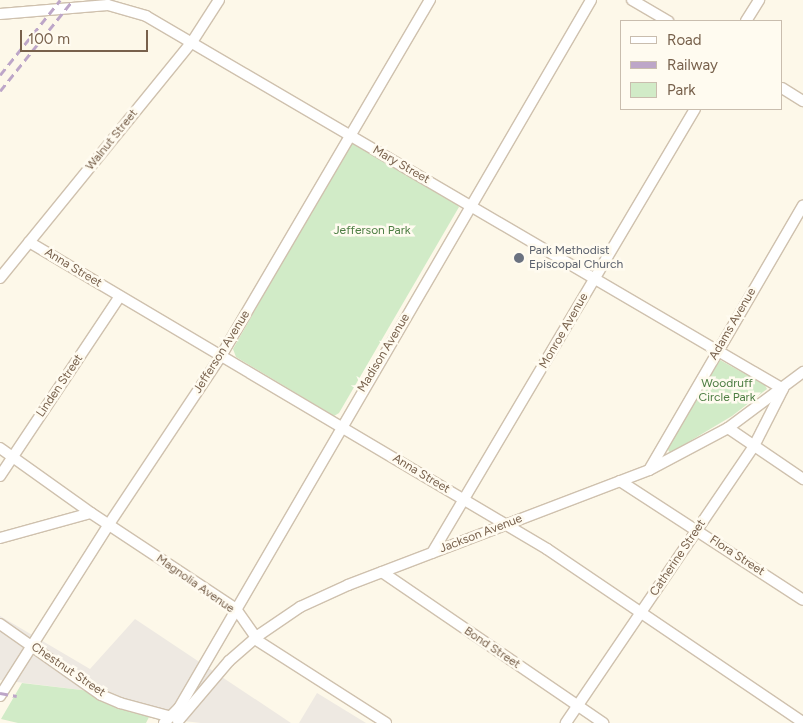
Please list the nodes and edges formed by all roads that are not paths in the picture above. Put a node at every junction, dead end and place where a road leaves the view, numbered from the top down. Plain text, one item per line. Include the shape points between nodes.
1 (219, 0) edge
2 (430, 0) edge
3 (591, 0) edge
4 (632, 0) edge
5 (759, 0) edge
6 (0, 14) edge
7 (666, 20) edge
8 (747, 20) edge
9 (192, 42) junction
10 (783, 89) edge
11 (803, 101) edge
12 (693, 110) edge
13 (352, 136) junction
14 (471, 205) junction
15 (803, 205) edge
16 (29, 242) junction
17 (0, 278) edge
18 (595, 278) junction
19 (120, 296) junction
20 (717, 350) junction
21 (221, 356) junction
22 (803, 372) edge
23 (784, 390) junction
24 (339, 428) junction
25 (728, 428) junction
26 (754, 446) junction
27 (0, 448) edge
28 (13, 457) junction
29 (649, 470) junction
30 (0, 476) edge
31 (803, 479) edge
32 (620, 481) junction
33 (464, 500) junction
34 (91, 514) junction
35 (109, 524) junction
36 (506, 525) junction
37 (697, 530) junction
38 (0, 538) edge
39 (432, 553) junction
40 (382, 572) junction
41 (803, 600) edge
42 (236, 609) junction
43 (641, 614) junction
44 (0, 624) edge
45 (255, 638) junction
46 (32, 646) junction
47 (0, 696) edge
48 (577, 706) junction
49 (179, 708) junction
50 (166, 719) edge
51 (178, 722) edge
52 (803, 722) edge
53 (386, 723) edge
54 (566, 723) edge
55 (603, 723) edge

1 - 9 street, Walnut Street
2 - 13 street, Jefferson Avenue
3 - 14 street, Madison Avenue
4 - 7 street
5 - 8 street
6 - 9 street, Mary Street via 108,5 146,16
9 - 13 street, Mary Street
9 - 16 street, Walnut Street
10 - 11 street
12 - 18 street, Monroe Avenue
13 - 14 street, Mary Street
13 - 21 street, Jefferson Avenue
14 - 18 street, Mary Street
14 - 24 street, Madison Avenue
15 - 20 street, Adams Avenue
16 - 17 street, Walnut Street
16 - 19 street, Anna Street
18 - 20 street, Mary Street
18 - 33 street, Monroe Avenue
19 - 21 street, Anna Street
19 - 28 street, Linden Street
20 - 23 street, Mary Street
20 - 29 street, Adams Avenue
21 - 24 street, Anna Street
21 - 35 street, Jefferson Avenue
22 - 23 street, Jackson Avenue
23 - 25 street, Jackson Avenue
23 - 26 street, Catherine Street
24 - 33 street, Anna Street
24 - 42 street, Madison Avenue
25 - 26 street
25 - 29 street, Jackson Avenue
26 - 31 street
26 - 37 street, Catherine Street
27 - 28 street, Magnolia Avenue
28 - 30 street, Linden Street
28 - 34 street, Magnolia Avenue
29 - 32 street, Jackson Avenue
32 - 36 street, Jackson Avenue
32 - 37 street, Flora Street
33 - 36 street, Anna Street
33 - 39 street, Monroe Avenue
34 - 35 street, Magnolia Avenue
34 - 38 street
35 - 42 street, Magnolia Avenue
35 - 46 street, Jefferson Avenue
36 - 39 street, Jackson Avenue
36 - 43 street, Anna Street via 547,549
37 - 41 street, Flora Street
37 - 43 street, Catherine Street
39 - 40 street, Jackson Avenue
40 - 45 street, Jackson Avenue via 300,607
40 - 48 street, Bond Street
42 - 45 street, Magnolia Avenue
42 - 49 street, Madison Avenue
43 - 48 street, Catherine Street
43 - 52 street, Anna Street
44 - 46 street, Chestnut Street
45 - 51 street, Jackson Avenue via 229,661
45 - 53 street, Magnolia Avenue
46 - 47 street, Jefferson Avenue
46 - 50 street, Chestnut Street via 101,695
48 - 54 street, Catherine Street
48 - 55 street, Bond Street
49 - 50 street, Madison Avenue
49 - 51 street, Madison Avenue

